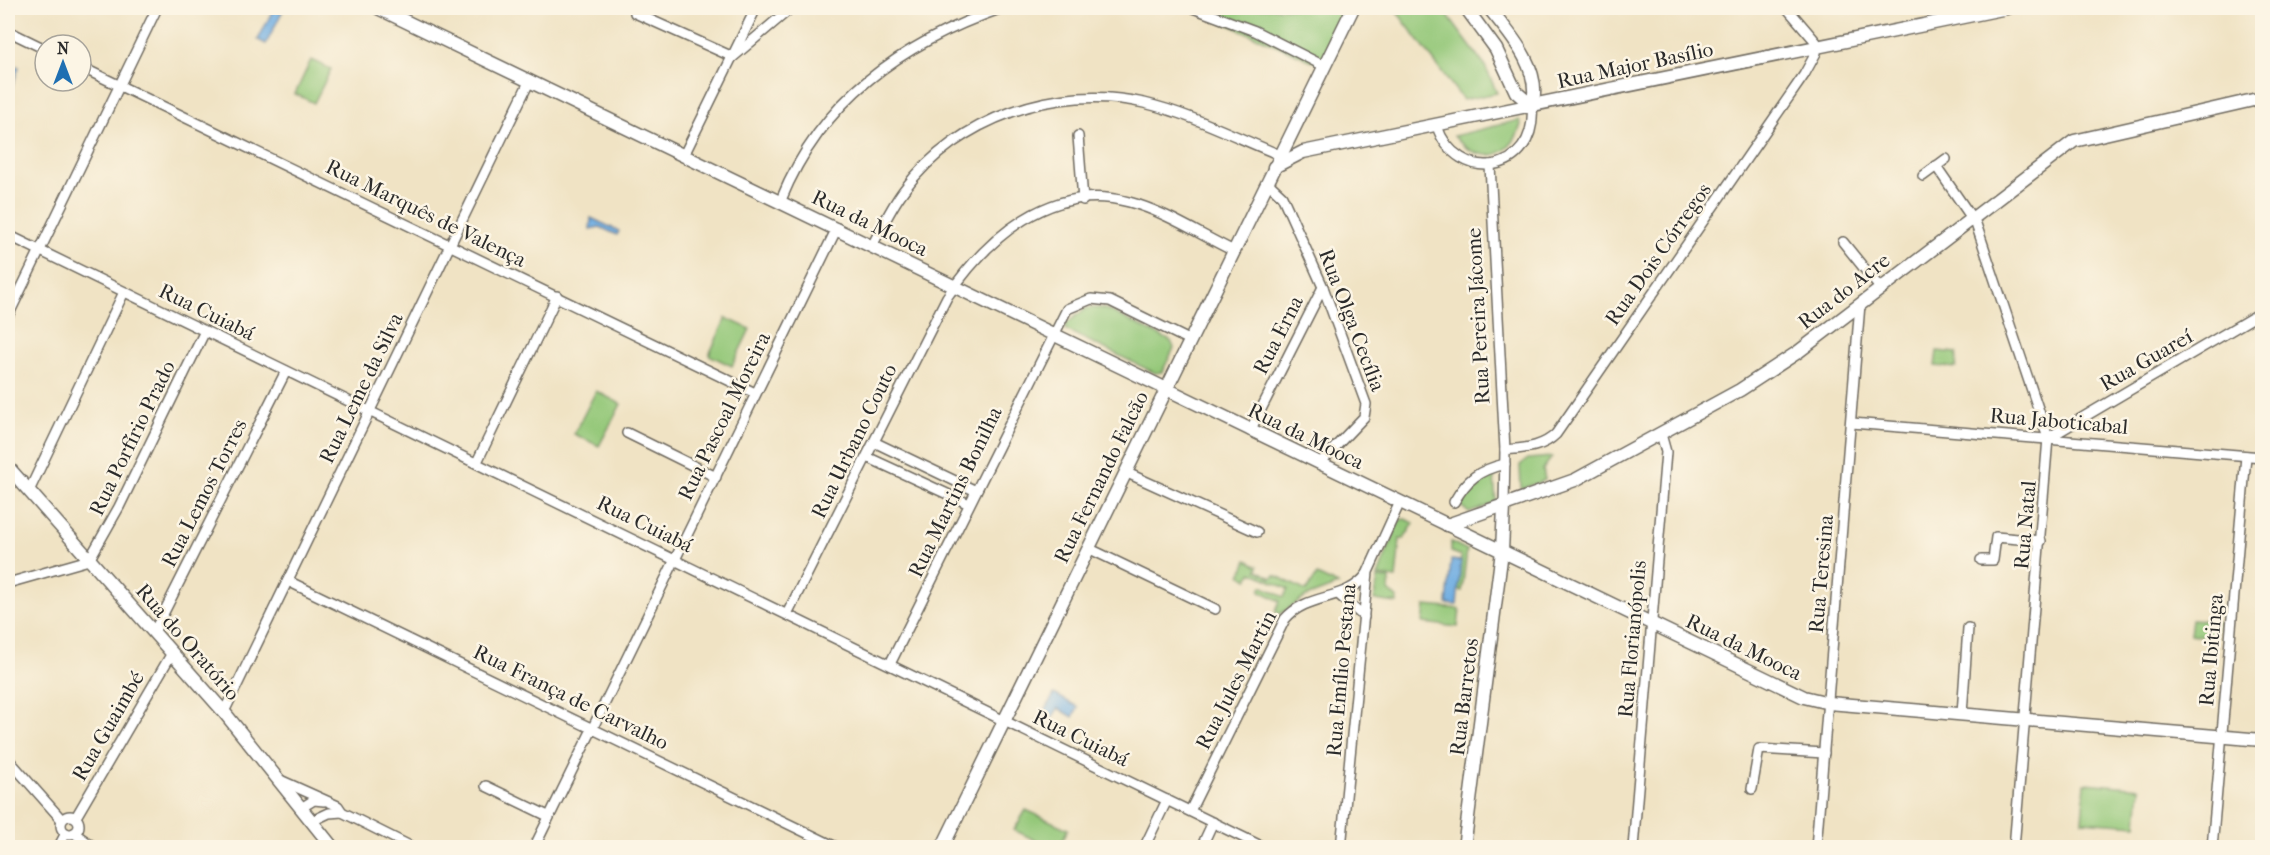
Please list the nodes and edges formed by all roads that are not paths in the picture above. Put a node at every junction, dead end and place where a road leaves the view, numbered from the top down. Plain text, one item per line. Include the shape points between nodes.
1 (156, 8) edge
2 (378, 8) edge
3 (756, 8) edge
4 (791, 8) edge
5 (1002, 8) edge
6 (1193, 8) edge
7 (1353, 8) edge
8 (1466, 8) edge
9 (1489, 8) edge
10 (1787, 8) edge
11 (2007, 8) edge
12 (635, 13) dead end
13 (8, 31) edge
14 (33, 43) edge
15 (1818, 48) junction
16 (733, 57) junction
17 (1324, 66) junction
18 (93, 73) edge
19 (530, 80) junction
20 (119, 86) junction
21 (2262, 98) edge
22 (1532, 106) junction
23 (1295, 125) junction
24 (1437, 126) junction
25 (1078, 136) dead end
26 (1322, 150) junction
27 (1280, 155) junction
28 (684, 156) junction
29 (1946, 159) dead end
30 (1490, 165) junction
31 (1936, 166) junction
32 (1273, 168) junction
33 (1923, 176) dead end
34 (1267, 182) junction
35 (781, 200) junction
36 (1083, 200) junction
37 (1972, 217) junction
38 (837, 228) junction
39 (8, 235) edge
40 (1843, 242) dead end
41 (451, 244) junction
42 (872, 246) junction
43 (39, 250) junction
44 (1232, 250) junction
45 (955, 286) junction
46 (1323, 287) junction
47 (1880, 288) junction
48 (124, 292) junction
49 (557, 296) junction
50 (1860, 304) junction
51 (2262, 312) edge
52 (8, 316) edge
53 (205, 331) junction
54 (1052, 336) junction
55 (1189, 340) junction
56 (286, 371) junction
57 (1165, 390) junction
58 (755, 393) junction
59 (370, 412) junction
60 (1852, 423) junction
61 (1250, 431) junction
62 (627, 433) dead end
63 (1661, 434) junction
64 (2048, 438) junction
65 (874, 442) junction
66 (1505, 450) junction
67 (2246, 456) junction
68 (867, 457) junction
69 (2262, 457) edge
70 (477, 462) junction
71 (1319, 464) junction
72 (1505, 464) junction
73 (922, 466) junction
74 (8, 467) edge
75 (1125, 472) junction
76 (716, 477) junction
77 (916, 479) junction
78 (29, 491) junction
79 (976, 491) junction
80 (1400, 502) junction
81 (1454, 502) dead end
82 (969, 504) junction
83 (1504, 507) junction
84 (1447, 525) junction
85 (1257, 532) dead end
86 (2041, 541) junction
87 (1088, 548) junction
88 (1502, 551) junction
89 (674, 557) junction
90 (89, 560) junction
91 (1981, 560) dead end
92 (1368, 572) junction
93 (288, 581) junction
94 (8, 583) edge
95 (1338, 594) junction
96 (1215, 609) dead end
97 (787, 614) junction
98 (1364, 617) junction
99 (1652, 624) junction
100 (1968, 628) dead end
101 (154, 632) junction
102 (172, 653) junction
103 (890, 664) junction
104 (1829, 703) junction
105 (224, 712) junction
106 (1962, 714) junction
107 (1004, 720) junction
108 (2025, 720) junction
109 (591, 726) junction
110 (2222, 736) junction
111 (2262, 740) edge
112 (1824, 753) junction
113 (8, 759) edge
114 (278, 779) junction
115 (486, 786) dead end
116 (2262, 787) edge
117 (1752, 789) dead end
118 (2262, 797) edge
119 (1167, 800) junction
120 (326, 801) junction
121 (301, 808) junction
122 (1190, 811) junction
123 (342, 812) junction
124 (549, 816) junction
125 (62, 820) junction
126 (78, 821) junction
127 (312, 821) junction
128 (1213, 822) junction
129 (70, 833) junction
130 (92, 844) edge
131 (58, 848) edge
132 (333, 848) edge
133 (414, 848) edge
134 (534, 848) edge
135 (838, 848) edge
136 (942, 848) edge
137 (1144, 848) edge
138 (1201, 848) edge
139 (1265, 848) edge
140 (1341, 848) edge
141 (1464, 848) edge
142 (1633, 848) edge
143 (1816, 848) edge
144 (2014, 848) edge
145 (2212, 848) edge

1 - 20 street
2 - 19 main road, Rua da Mooca
3 - 16 street
4 - 16 street
5 - 35 street via 931,36 875,73 815,135
6 - 17 street via 1255,31
7 - 17 main road, Rua Fernando Falcão
8 - 22 main road via 1496,49 1516,92
9 - 22 main road via 1531,73 1535,91
10 - 15 street via 1812,35
11 - 15 main road, Rua Major Basílio
12 - 16 street
13 - 14 street
15 - 22 main road, Rua Major Basílio
15 - 66 street, Rua Dois Córregos via 1804,75 1556,434 1533,447
16 - 28 street
17 - 23 main road, Rua Fernando Falcão
18 - 20 street, Rua Marquês de Valença
19 - 28 main road, Rua da Mooca
19 - 41 street, Rua Leme da Silva
20 - 41 street, Rua Marquês de Valença
20 - 43 street
21 - 37 main road, Rua do Acre via 2074,141
22 - 24 main road, Rua Major Basílio
22 - 30 street via 1530,134 1522,150 1510,159
23 - 26 main road via 1295,137 1300,143
23 - 27 main road, Rua Fernando Falcão
24 - 26 main road, Rua Major Basílio
24 - 30 street via 1444,144 1454,154
25 - 36 street
26 - 32 main road, Rua Major Basílio via 1295,154
27 - 32 main road, Rua Fernando Falcão
27 - 42 street via 1181,114 1143,103 1115,98 1042,102 1011,111 974,129 927,165 905,189
28 - 35 main road, Rua da Mooca
29 - 31 street
30 - 66 street, Rua Pereira Jácome
31 - 33 street
31 - 37 street, Rua Natal
32 - 34 main road, Rua Fernando Falcão
34 - 44 main road, Rua Fernando Falcão
34 - 46 street, Rua Olga Cecília via 1282,195
35 - 38 main road, Rua da Mooca
36 - 44 street, Rua Urbano Couto via 1130,202
36 - 45 street, Rua Urbano Couto via 1031,213 990,245
37 - 47 main road, Rua do Acre
37 - 64 street, Rua Natal
38 - 42 main road, Rua da Mooca
38 - 58 street, Rua Pascoal Moreira
39 - 43 street, Rua Cuiabá
40 - 47 street
41 - 49 street, Rua Marquês de Valença
41 - 59 street, Rua Leme da Silva
42 - 45 main road, Rua da Mooca
43 - 48 street, Rua Cuiabá
43 - 52 street
44 - 55 main road, Rua Fernando Falcão
45 - 54 main road, Rua da Mooca
45 - 65 street, Rua Urbano Couto
46 - 61 street, Rua Erna
46 - 71 street, Rua Olga Cecília via 1366,412
47 - 50 main road, Rua do Acre
48 - 53 street, Rua Cuiabá
48 - 78 street
49 - 58 street, Rua Marquês de Valença
49 - 70 street
50 - 60 street, Rua Teresina
50 - 63 main road, Rua do Acre via 1740,390
51 - 64 street, Rua Guareí
53 - 56 street, Rua Cuiabá
53 - 90 street, Rua Porfírio Prado
54 - 55 street, Rua Martins Bonilha via 1068,309 1079,302 1099,299
54 - 57 main road, Rua da Mooca
54 - 79 street, Rua Martins Bonilha
55 - 57 main road, Rua Fernando Falcão
56 - 59 street, Rua Cuiabá
56 - 101 street, Rua Lemos Torres
57 - 61 main road, Rua da Mooca
57 - 75 main road, Rua Fernando Falcão
58 - 76 street, Rua Pascoal Moreira
59 - 70 street, Rua Cuiabá
59 - 93 street, Rua Leme da Silva
60 - 64 street, Rua Jaboticabal
60 - 104 street, Rua Teresina
61 - 71 main road, Rua da Mooca
62 - 76 street
63 - 83 main road, Rua do Acre via 1575,480
63 - 99 street, Rua Florianópolis via 1666,452
64 - 67 street, Rua Jaboticabal
64 - 86 street, Rua Natal
65 - 68 street, Rua Urbano Couto
65 - 73 street
66 - 72 street, Rua Pereira Jácome
67 - 69 street, Rua Jaboticabal
67 - 110 street, Rua Ibitinga
68 - 77 street
68 - 97 street, Rua Urbano Couto
70 - 89 street, Rua Cuiabá
71 - 80 main road, Rua da Mooca
72 - 81 street via 1473,475
72 - 83 street, Rua Pereira Jácome
73 - 77 street
73 - 79 street
74 - 78 main road, Rua do Oratório
75 - 85 street
75 - 87 main road, Rua Fernando Falcão
76 - 89 street, Rua Pascoal Moreira
77 - 82 street
78 - 90 main road, Rua do Oratório
79 - 82 street, Rua Martins Bonilha
80 - 84 main road, Rua da Mooca
80 - 92 street, Rua Emílio Pestana
82 - 103 street, Rua Martins Bonilha
83 - 84 main road, Rua do Acre
83 - 88 main road, Rua Pereira Jácome
84 - 88 main road, Rua da Mooca
86 - 91 street via 1996,537 1993,560
86 - 108 street, Rua Natal
87 - 96 street
87 - 107 main road, Rua Fernando Falcão
88 - 99 main road, Rua da Mooca
88 - 141 main road, Rua Barretos
89 - 97 street, Rua Cuiabá
89 - 109 street, Rua Pascoal Moreira
90 - 94 street
90 - 101 main road, Rua do Oratório
92 - 95 street, Rua Jules Martin via 1360,584
92 - 98 street, Rua Emílio Pestana
93 - 105 street, Rua Leme da Silva
93 - 109 street, Rua França de Carvalho
95 - 98 street
95 - 122 street, Rua Jules Martin via 1304,602 1285,618
97 - 103 street, Rua Cuiabá
98 - 140 street, Rua Emílio Pestana
99 - 104 main road, Rua da Mooca via 1804,697
99 - 142 street, Rua Florianópolis
100 - 106 street
101 - 102 main road, Rua do Oratório
102 - 105 main road, Rua do Oratório
102 - 126 street, Rua Guaimbé
103 - 107 street, Rua Cuiabá
104 - 106 main road, Rua da Mooca
104 - 112 street, Rua Teresina
105 - 114 main road, Rua do Oratório
106 - 108 main road, Rua da Mooca
107 - 119 street, Rua Cuiabá
107 - 136 main road, Rua Fernando Falcão
108 - 110 main road, Rua da Mooca
108 - 144 street, Rua Natal
109 - 124 street, Rua Pascoal Moreira
109 - 135 street, Rua França de Carvalho
110 - 111 main road, Rua da Mooca
110 - 145 street, Rua Ibitinga
112 - 117 street via 1759,750
112 - 143 street, Rua Teresina
113 - 125 street
114 - 120 street
114 - 121 main road, Rua do Oratório
115 - 124 street
116 - 118 street
119 - 122 street, Rua Cuiabá
119 - 137 street
120 - 121 street via 314,800
120 - 123 street
121 - 127 main road, Rua do Oratório
122 - 128 street, Rua Cuiabá
123 - 127 street via 328,813
123 - 133 street
124 - 134 street, Rua Pascoal Moreira
125 - 126 street via 69,815
125 - 129 street via 61,827
126 - 129 street, Rua Guaimbé
126 - 130 street
127 - 132 main road, Rua do Oratório
128 - 138 street
128 - 139 street, Rua Cuiabá
129 - 130 street
129 - 131 street

